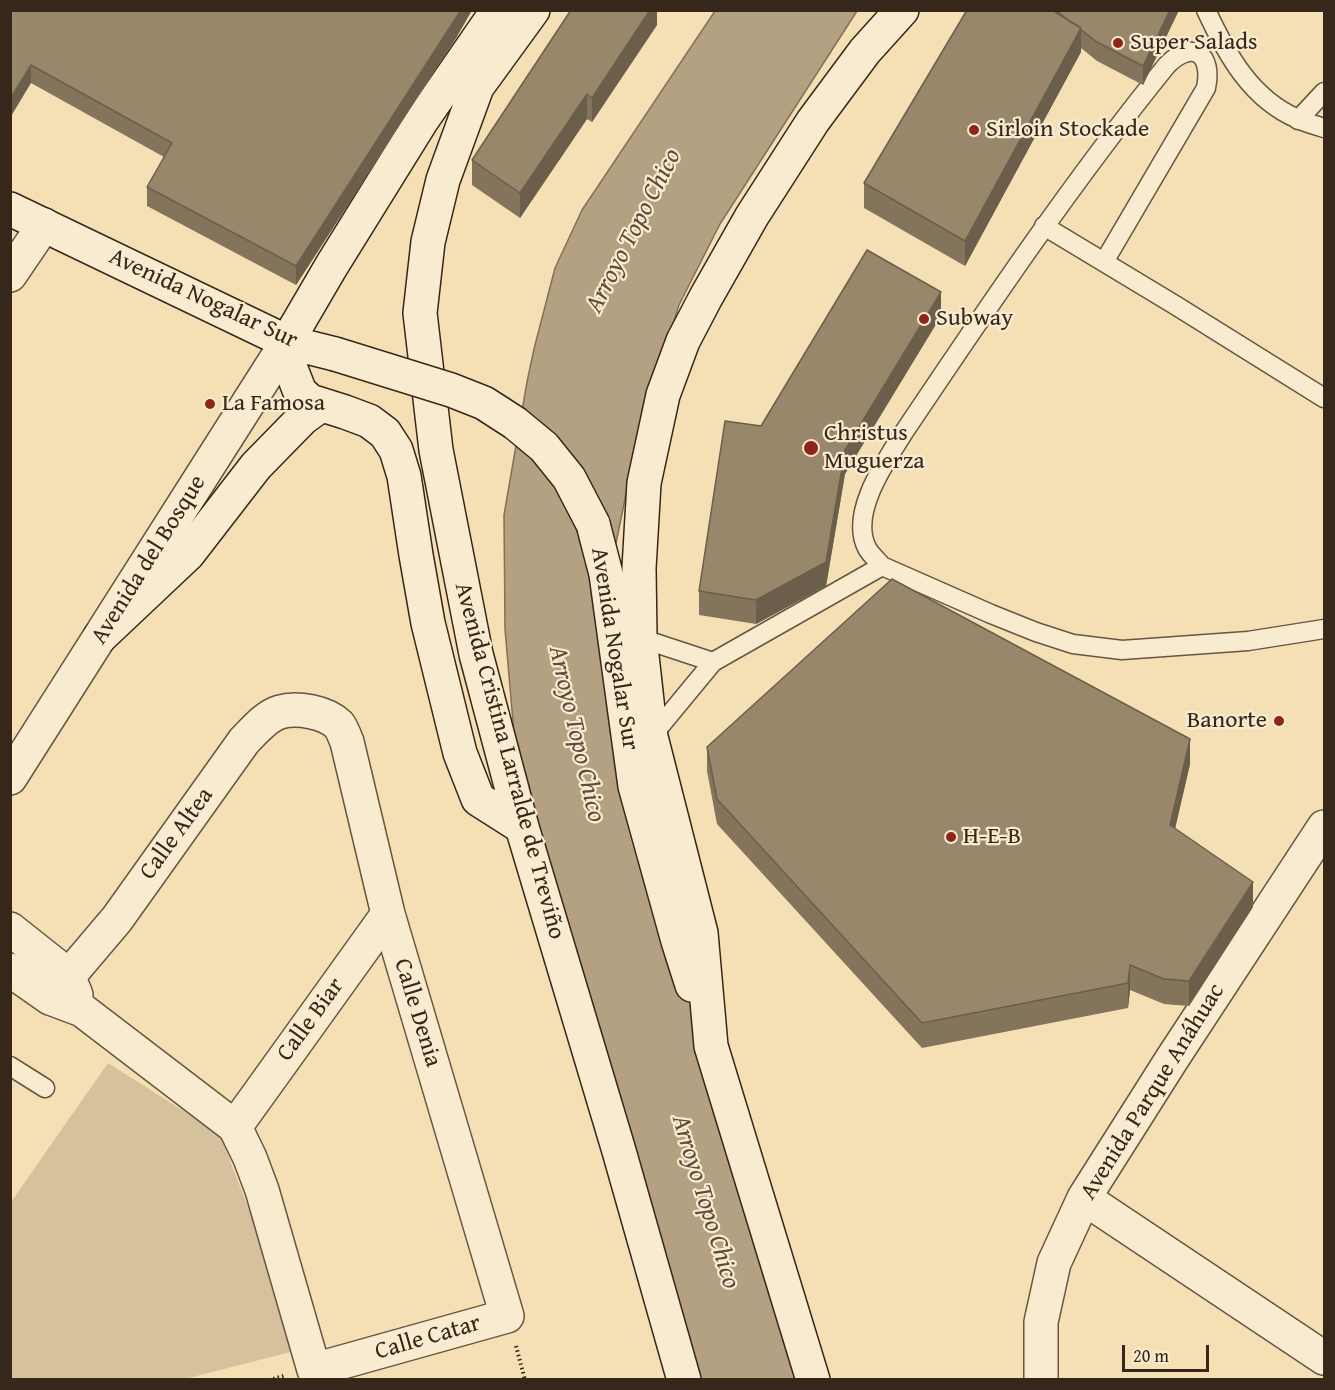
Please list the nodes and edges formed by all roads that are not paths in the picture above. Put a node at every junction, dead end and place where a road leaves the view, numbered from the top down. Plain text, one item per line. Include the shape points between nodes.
1 (498, 10) edge
2 (533, 10) edge
3 (902, 10) edge
4 (1206, 10) edge
5 (1324, 92) edge
6 (1298, 120) junction
7 (1324, 128) edge
8 (10, 209) edge
9 (44, 225) junction
10 (1044, 226) junction
11 (1104, 262) junction
12 (10, 275) edge
13 (287, 342) junction
14 (1324, 398) edge
15 (321, 405) junction
16 (882, 566) junction
17 (1324, 629) edge
18 (100, 637) junction
19 (640, 638) junction
20 (713, 662) junction
21 (325, 716) joint
22 (651, 736) junction
23 (10, 778) edge
24 (522, 827) junction
25 (1324, 827) edge
26 (388, 914) junction
27 (10, 929) edge
28 (10, 970) edge
29 (59, 987) junction
30 (711, 1047) junction
31 (10, 1066) edge
32 (45, 1088) dead end
33 (235, 1127) junction
34 (1084, 1198) junction
35 (507, 1316) joint
36 (1324, 1358) edge
37 (1324, 1369) edge
38 (684, 1380) edge
39 (813, 1380) edge
40 (1041, 1380) edge
41 (1318, 1380) edge

1 - 13 main road, Avenida del Bosque via 422,120
2 - 24 main road, Avenida Cristina Larralde de Treviño via 477,87 443,180 428,242 420,313 436,450 476,654
3 - 19 main road via 865,51 813,121 752,216 683,340 663,395 644,483
4 - 6 lane via 1243,76 1260,95
5 - 6 lane
6 - 7 lane
8 - 9 main road, Avenida Nogalar Sur
9 - 12 main road
9 - 13 main road, Avenida Nogalar Sur
10 - 11 lane
10 - 11 lane via 1167,65 1182,53 1192,51 1202,56 1208,66 1206,88
10 - 16 lane via 882,467 865,506 861,529 867,549
11 - 14 lane
13 - 15 main road via 300,392
13 - 18 main road, Avenida del Bosque
13 - 30 main road, Avenida Nogalar Sur, bridge via 484,403 544,447 569,478 593,524 606,574 635,786
15 - 18 main road via 256,466 188,554
15 - 24 main road via 369,421 385,433 396,450 404,476 428,623 460,753 478,799
16 - 17 lane via 991,614 1073,644 1122,650 1248,641
16 - 20 lane
18 - 23 main road, Avenida del Bosque
19 - 20 lane
19 - 22 main road
20 - 22 lane
21 - 26 main road, Calle Denia via 340,726 347,742
21 - 29 main road, Calle Altea via 303,710 280,712 260,724 117,919
22 - 30 main road via 701,933
24 - 38 main road, Avenida Cristina Larralde de Treviño
25 - 34 main road, Avenida Parque Anáhuac
26 - 33 main road, Calle Biar
26 - 35 main road, Calle Denia
27 - 29 main road
28 - 29 main road
29 - 33 main road via 82,1010
30 - 39 main road
31 - 32 lane
33 - 35 main road, Calle Catar via 262,1190 314,1370
34 - 36 main road
34 - 40 main road, Avenida Parque Anáhuac via 1054,1263 1041,1322
37 - 41 main road

